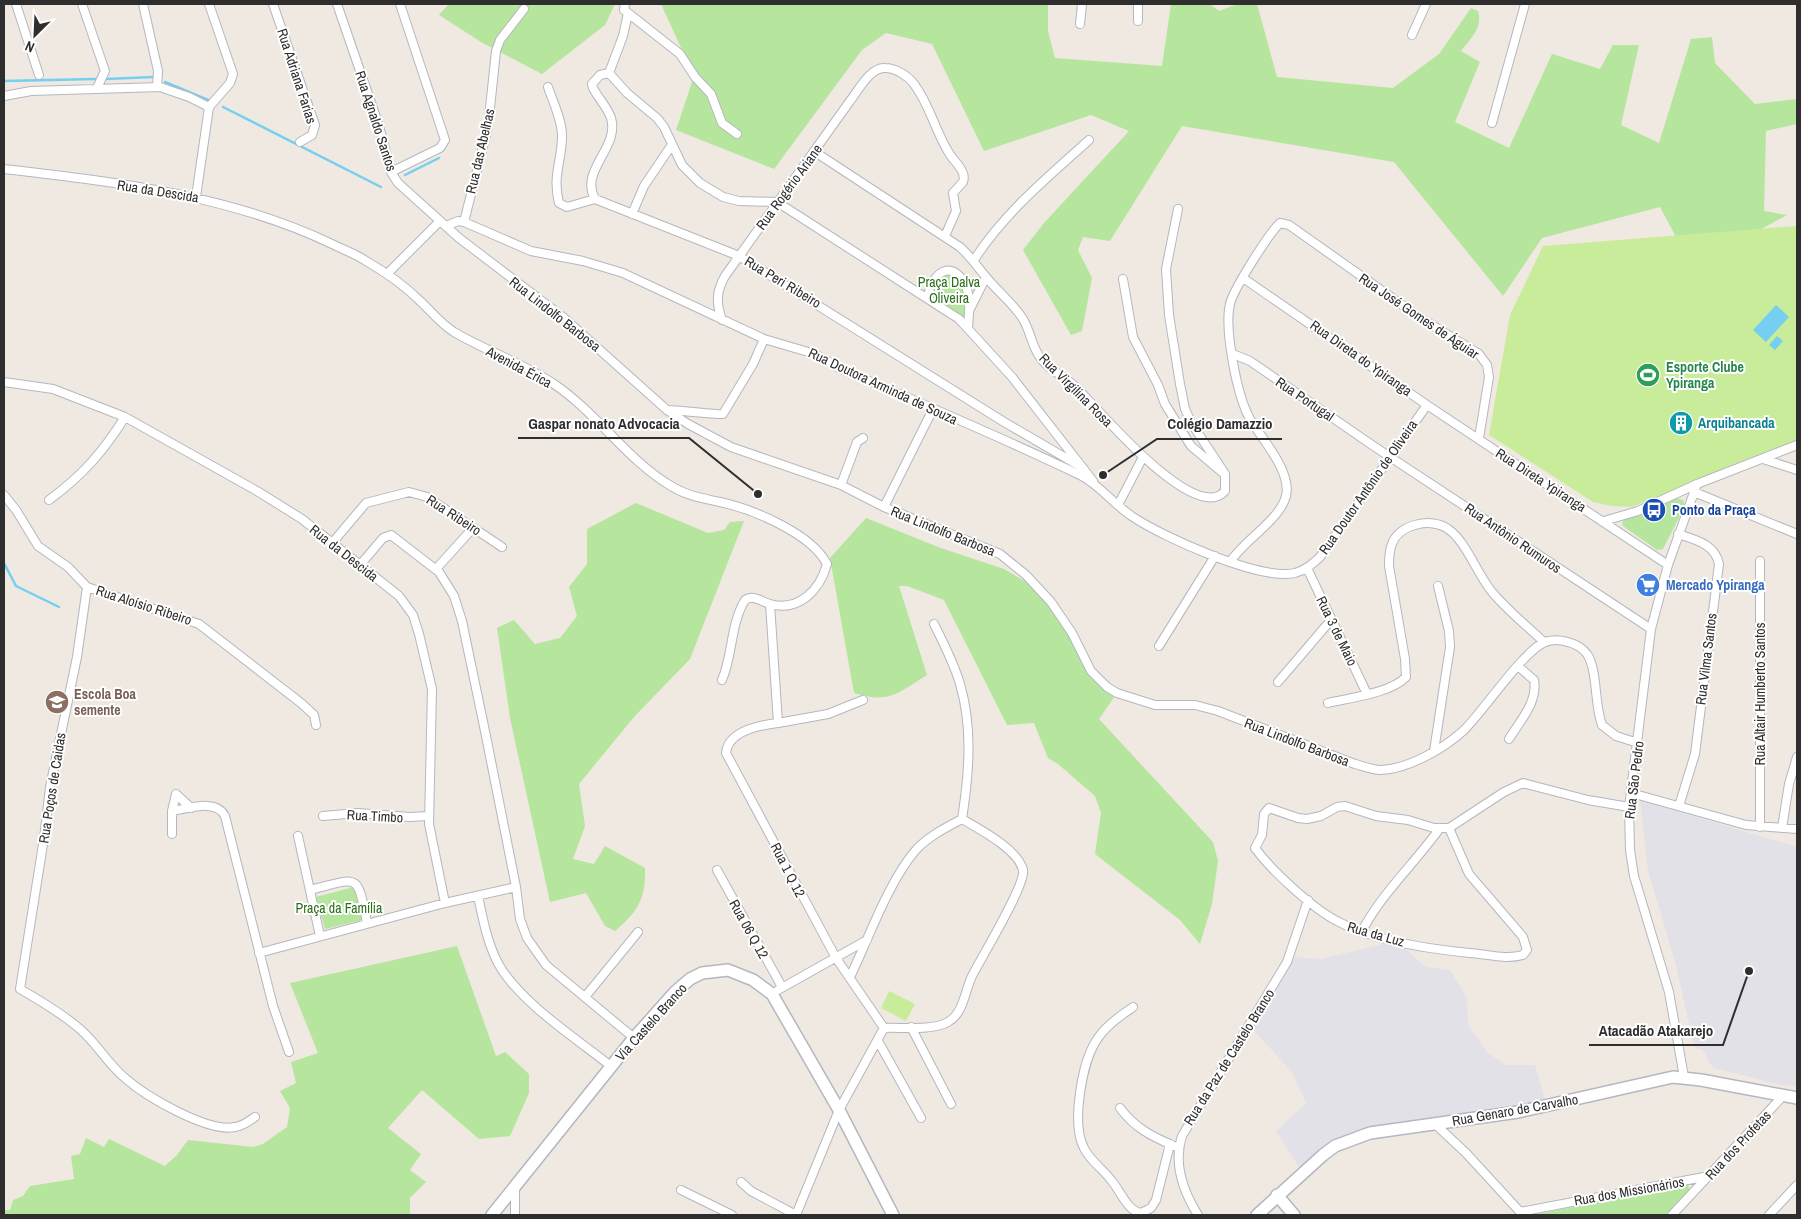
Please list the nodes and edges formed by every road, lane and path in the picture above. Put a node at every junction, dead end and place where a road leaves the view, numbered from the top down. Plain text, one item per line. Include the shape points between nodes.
1 (16, 4) edge
2 (82, 4) edge
3 (143, 4) edge
4 (209, 4) edge
5 (273, 4) edge
6 (337, 4) edge
7 (400, 4) edge
8 (624, 4) edge
9 (1082, 4) edge
10 (1138, 4) edge
11 (1426, 4) edge
12 (1525, 4) edge
13 (524, 9) dead end
14 (628, 13) junction
15 (1138, 21) dead end
16 (1080, 24) dead end
17 (1412, 35) dead end
18 (609, 73) junction
19 (39, 75) dead end
20 (157, 87) junction
21 (548, 87) dead end
22 (97, 88) junction
23 (4, 96) edge
24 (209, 107) junction
25 (1492, 123) dead end
26 (738, 134) dead end
27 (1089, 140) dead end
28 (300, 142) dead end
29 (671, 146) junction
30 (815, 152) junction
31 (5, 168) edge
32 (391, 172) junction
33 (196, 197) junction
34 (595, 199) junction
35 (777, 202) junction
36 (1178, 210) dead end
37 (632, 214) junction
38 (464, 222) junction
39 (443, 224) junction
40 (945, 236) junction
41 (739, 256) junction
42 (974, 260) junction
43 (387, 274) junction
44 (986, 277) junction
45 (1243, 278) junction
46 (1123, 279) dead end
47 (928, 298) junction
48 (969, 312) junction
49 (722, 320) junction
50 (968, 327) junction
51 (764, 339) junction
52 (1233, 354) junction
53 (4, 382) edge
54 (1427, 405) junction
55 (933, 409) junction
56 (667, 410) junction
57 (125, 417) junction
58 (863, 438) dead end
59 (1479, 438) junction
60 (1797, 445) edge
61 (1374, 447) joint
62 (1390, 456) junction
63 (1143, 457) junction
64 (1763, 459) junction
65 (1084, 468) junction
66 (1797, 470) edge
67 (1225, 474) junction
68 (1094, 482) junction
69 (1697, 484) junction
70 (841, 485) junction
71 (1694, 492) junction
72 (4, 495) edge
73 (49, 500) dead end
74 (1118, 505) junction
75 (884, 507) junction
76 (1604, 521) junction
77 (473, 528) junction
78 (1678, 534) junction
79 (1797, 534) edge
80 (332, 542) junction
81 (502, 547) dead end
82 (1215, 556) junction
83 (1760, 561) dead end
84 (1230, 562) junction
85 (360, 565) junction
86 (1668, 565) junction
87 (1308, 568) junction
88 (436, 569) junction
89 (1438, 586) dead end
90 (87, 587) junction
91 (770, 604) junction
92 (1331, 620) junction
93 (934, 624) dead end
94 (1651, 629) junction
95 (1544, 642) junction
96 (1159, 646) dead end
97 (1519, 667) junction
98 (722, 680) dead end
99 (1278, 682) dead end
100 (1366, 694) junction
101 (863, 700) dead end
102 (1328, 702) dead end
103 (778, 723) junction
104 (316, 725) dead end
105 (1509, 738) dead end
106 (1638, 743) junction
107 (1434, 751) junction
108 (1797, 757) edge
109 (1631, 793) junction
110 (1679, 806) junction
111 (1629, 807) junction
112 (191, 808) junction
113 (172, 811) junction
114 (322, 816) dead end
115 (428, 816) junction
116 (962, 819) junction
117 (1760, 827) junction
118 (1440, 828) junction
119 (1449, 828) junction
120 (1782, 828) junction
121 (1797, 829) edge
122 (172, 834) dead end
123 (298, 836) dead end
124 (717, 870) dead end
125 (516, 887) junction
126 (310, 890) junction
127 (478, 896) junction
128 (1308, 900) junction
129 (445, 903) junction
130 (367, 923) junction
131 (1362, 931) junction
132 (638, 932) dead end
133 (320, 936) junction
134 (867, 940) junction
135 (259, 954) junction
136 (836, 958) junction
137 (850, 977) junction
138 (777, 990) junction
139 (585, 997) junction
140 (1133, 1007) dead end
141 (884, 1028) junction
142 (911, 1028) junction
143 (634, 1038) junction
144 (878, 1041) junction
145 (289, 1052) dead end
146 (612, 1067) junction
147 (1684, 1077) junction
148 (1782, 1097) junction
149 (1797, 1098) edge
150 (952, 1104) dead end
151 (1120, 1108) dead end
152 (839, 1110) junction
153 (256, 1117) dead end
154 (921, 1118) dead end
155 (1435, 1124) junction
156 (1170, 1144) junction
157 (1178, 1148) junction
158 (1709, 1176) junction
159 (741, 1182) dead end
160 (1797, 1185) edge
161 (515, 1189) junction
162 (682, 1190) dead end
163 (1791, 1192) junction
164 (1277, 1195) junction
165 (1797, 1198) edge
166 (1522, 1213) edge
167 (492, 1215) edge
168 (515, 1215) edge
169 (732, 1215) edge
170 (796, 1215) edge
171 (893, 1215) edge
172 (1198, 1215) edge
173 (1257, 1215) edge
174 (1294, 1215) edge
175 (1672, 1215) edge
176 (1769, 1215) edge

1 - 19 street
2 - 22 street via 104,71
3 - 20 street via 158,71
4 - 24 street via 233,74 230,83
5 - 28 street, Rua Adriana Farias via 315,125 312,134
6 - 32 street, Rua Agnaldo Santos
7 - 32 street via 445,140 440,148
8 - 14 street
9 - 16 street
10 - 15 street
11 - 17 street
12 - 25 street
13 - 38 street, Rua das Abelhas via 500,40 488,127
14 - 18 street
14 - 26 street via 680,54 711,94 722,123
18 - 29 street via 626,93 657,118
18 - 34 street via 600,75 592,84 612,125 607,147 590,180
20 - 22 street
20 - 24 street via 170,89
21 - 34 street via 562,134 555,188 559,203 568,207
22 - 23 street via 31,91
24 - 33 street
27 - 42 street via 1021,202 990,236
29 - 35 street via 690,175 710,190 739,200
29 - 37 street via 644,186
30 - 35 street, Rua Rogério Ariane
30 - 40 street, Rua Virgilina Rosa
30 - 40 street, Rua Rogério Ariane via 872,74 886,68 905,76 915,85 949,154 965,177 953,194 956,211
31 - 33 street, Rua da Descida
32 - 39 street, Rua Agnaldo Santos via 398,184
33 - 43 street, Rua da Descida via 253,212 308,233 364,259
34 - 37 street, Rua Peri Ribeiro
35 - 41 street, Rua Rogério Ariane
35 - 47 street
36 - 67 street via 1166,269 1169,316 1180,384 1192,424
37 - 41 street, Rua Peri Ribeiro
38 - 39 street
38 - 49 street, Rua Doutora Arminda de Souza via 531,251 584,260 623,272
39 - 43 street
39 - 56 street, Rua Lindolfo Barbosa via 564,318
40 - 42 street, Rua Virgilina Rosa
41 - 49 street, Rua Rogério Ariane via 717,292 716,302
41 - 65 street, Rua Peri Ribeiro via 997,418
42 - 44 street, Rua Virgilina Rosa
43 - 91 street, Avenida Érica via 454,332 555,384 659,478 685,494 767,518 824,557 827,564 824,575 804,600 788,605
44 - 48 street
44 - 63 street, Rua Virgilina Rosa via 1022,318 1045,364 1078,388
45 - 52 street via 1230,304
45 - 54 street, Rua Direta do Ypiranga
45 - 59 street, Rua José Gomes de Águiar via 1276,226 1282,222 1289,225 1422,319 1479,354 1487,365 1489,378
46 - 67 street via 1133,337 1165,404 1191,446
47 - 48 street via 937,274 952,272 966,286
47 - 50 street
48 - 50 street
49 - 51 street, Rua Doutora Arminda de Souza
50 - 65 street
51 - 55 street, Rua Doutora Arminda de Souza via 815,354 841,369
51 - 56 street via 723,414
52 - 61 street, Rua Portugal via 1250,361
52 - 84 street via 1243,405 1281,469 1287,491 1278,513 1242,545
53 - 57 street, Rua da Descida via 52,389
54 - 59 street, Rua Direta do Ypiranga
54 - 62 street, Rua Doutor Antônio de Oliveira
55 - 68 street, Rua Doutora Arminda de Souza
55 - 75 street
56 - 70 street, Rua Lindolfo Barbosa via 731,447
57 - 73 street via 87,470
57 - 80 street, Rua da Descida via 257,491
58 - 70 street via 856,442
59 - 76 street, Rua Direta Ypiranga
60 - 64 street
61 - 62 street, Rua Antônio Rumuros
62 - 87 street, Rua Doutor Antônio de Oliveira via 1320,557
62 - 94 street, Rua Antônio Rumuros
63 - 67 street, Rua Virgilina Rosa via 1179,485 1205,498 1218,496 1224,491
63 - 74 street
64 - 66 street
64 - 69 street
65 - 68 street
68 - 74 street, Rua Doutora Arminda de Souza
69 - 71 street, Rua São Pedro
69 - 76 street via 1638,511
70 - 75 street, Rua Lindolfo Barbosa
71 - 78 street, Rua São Pedro
71 - 79 street
72 - 90 street, Rua Aloísio Ribeiro via 38,546 68,567
74 - 82 street, Rua Doutora Arminda de Souza via 1151,527
75 - 107 street, Rua Lindolfo Barbosa via 990,549 1011,562 1064,618 1096,678 1117,693 1155,705 1205,707 1371,769 1396,767
76 - 86 street, Rua Direta Ypiranga
77 - 80 street, Rua Ribeiro via 427,497 409,492 366,503
77 - 81 street, Rua Ribeiro
77 - 88 street
78 - 86 street, Rua São Pedro
78 - 110 street, Rua Vilma Santos via 1708,546 1719,564 1695,754
80 - 85 street, Rua da Descida
82 - 84 street, Rua Doutora Arminda de Souza
82 - 96 street
83 - 117 street, Rua Altair Humberto Santos
84 - 87 street, Rua Doutora Arminda de Souza via 1270,574 1296,573
85 - 88 street via 383,538 391,535
85 - 115 street, Rua da Descida via 400,596 412,616 424,652 432,689
86 - 94 street, Rua São Pedro
87 - 92 street, Rua 3 de Maio
88 - 125 street via 454,596 462,622
89 - 107 street via 1450,647
90 - 104 street, Rua Aloísio Ribeiro via 199,624 301,703 314,715
90 - 153 street, Rua Poços de Caidas via 77,656 50,787 20,989 82,1031 124,1077 147,1094 222,1128 235,1127
91 - 98 street via 753,598 745,600
91 - 103 street
92 - 99 street
92 - 100 street, Rua 3 de Maio
93 - 116 street via 961,685 968,722 969,759
94 - 106 street, Rua São Pedro
95 - 97 street, Rua Lindolfo Barbosa
95 - 100 street via 1493,593 1449,529 1432,523 1418,525 1395,537 1389,554 1406,677 1399,683
95 - 106 street via 1567,642 1587,654 1602,725 1616,736
97 - 105 street via 1534,680 1534,693 1531,704
97 - 107 street, Rua Lindolfo Barbosa via 1462,732
100 - 102 street
101 - 103 street via 828,714
103 - 136 street, Rua 1 Q 12 via 758,726 734,737 726,748 729,762
106 - 109 street, Rua São Pedro
108 - 120 street
109 - 110 street
109 - 111 street, Rua São Pedro
110 - 117 street
111 - 119 street via 1523,783
111 - 147 street, Rua São Pedro via 1634,876 1669,992
112 - 113 street
112 - 113 street via 176,794
112 - 135 street via 216,807 225,816
113 - 122 street
114 - 115 street, Rua Timbo via 358,813
115 - 129 street, Rua da Descida
116 - 134 street via 915,851 891,890
116 - 142 street via 1003,845 1023,870 1008,910 955,1015 947,1022
117 - 120 street
118 - 119 street
118 - 128 street, Rua da Luz via 1376,816 1345,806 1306,819 1269,808 1264,814 1262,835 1255,848 1276,874
118 - 131 street via 1400,880 1385,894
119 - 131 street, Rua da Luz via 1469,874 1523,937 1526,954 1516,957 1462,952 1396,941
120 - 121 street
123 - 126 street
124 - 138 street, Rua 06 Q 12
125 - 127 street
125 - 139 street via 520,919 536,953
126 - 130 street via 348,881 356,883 360,888
126 - 133 street
127 - 129 street
127 - 146 street via 491,948 508,978 536,1006
128 - 131 street, Rua da Luz via 1335,921
128 - 157 street, Rua da Paz de Castelo Branco via 1287,962 1186,1127
129 - 130 street
130 - 133 street
132 - 139 street
133 - 135 street
134 - 136 street
134 - 137 street
135 - 145 street via 272,1006
136 - 137 street, Rua 1 Q 12
136 - 138 street
137 - 141 street, Rua 1 Q 12
138 - 143 main road, Via Castelo Branco via 734,972 714,970 702,973 675,992
138 - 152 main road, Via Castelo Branco
139 - 143 street
140 - 156 street via 1112,1022 1096,1040 1088,1058 1078,1120 1079,1136 1084,1149 1136,1212 1147,1211 1156,1200
141 - 142 street
141 - 144 street
142 - 150 street
143 - 146 main road, Via Castelo Branco
144 - 152 street
144 - 154 street
146 - 161 main road, Via Castelo Branco
147 - 148 main road, Rua Genaro de Carvalho
147 - 155 main road, Rua Genaro de Carvalho via 1662,1078 1518,1112
148 - 149 main road, Rua Genaro de Carvalho
148 - 158 street, Rua dos Profetas
151 - 156 street via 1136,1127
152 - 170 street
152 - 171 main road, Via Castelo Branco
155 - 164 main road, Rua Genaro de Carvalho via 1370,1133 1335,1146
155 - 166 street
156 - 157 street
157 - 172 street, Rua da Paz de Castelo Branco via 1181,1178
158 - 166 street, Rua dos Missionários
158 - 175 street, Rua dos Profetas
159 - 170 street via 751,1191
160 - 163 street
161 - 167 main road, Via Castelo Branco
161 - 168 street
162 - 169 street
163 - 165 street
163 - 176 street
164 - 173 main road, Rua Genaro de Carvalho
164 - 174 main road

